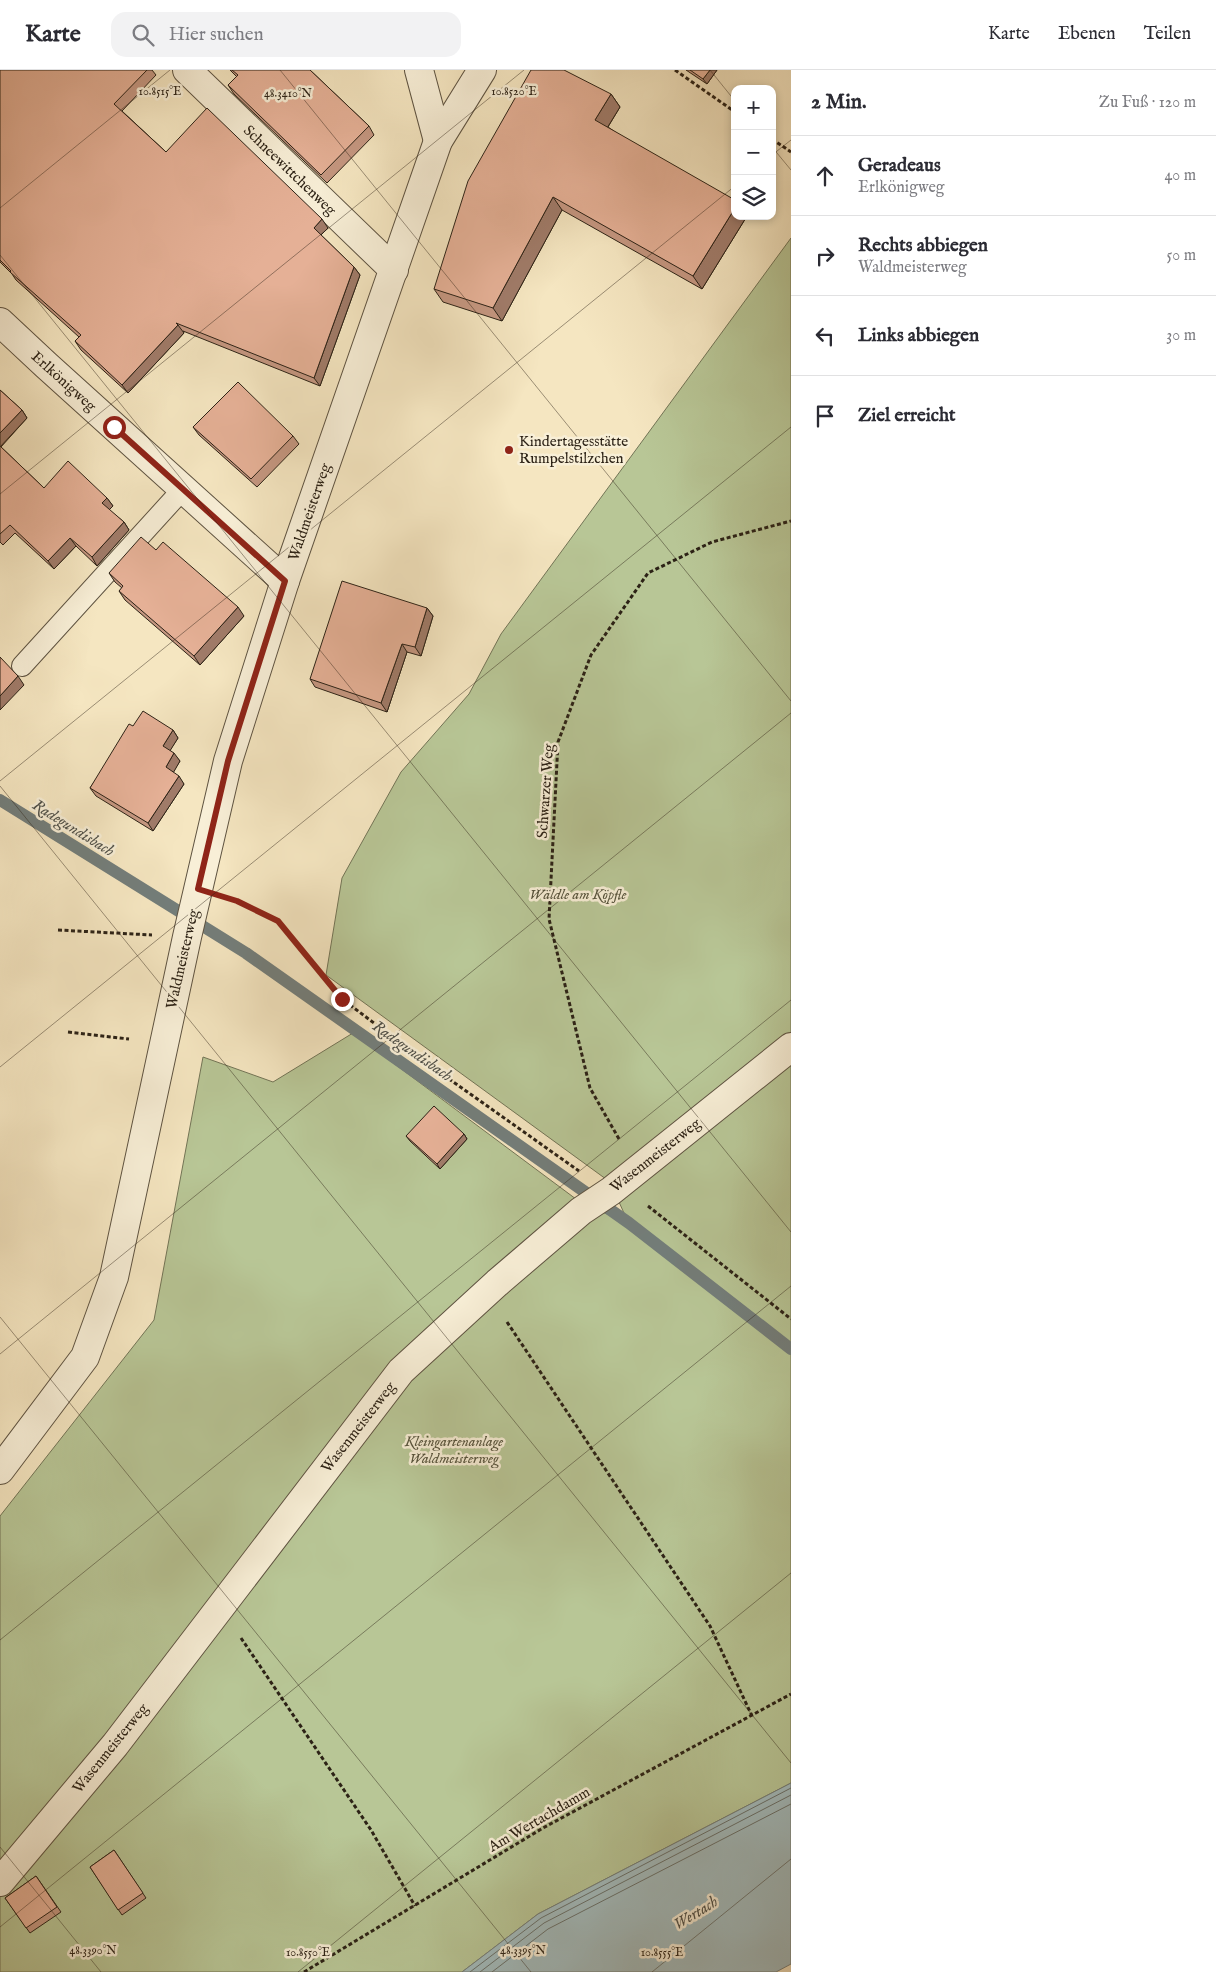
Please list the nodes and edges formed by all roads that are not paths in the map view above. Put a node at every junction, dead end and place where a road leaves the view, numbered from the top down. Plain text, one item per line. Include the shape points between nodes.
1 (187, 70) edge
2 (419, 70) edge
3 (482, 70) edge
4 (438, 141) junction
5 (394, 270) junction
6 (0, 322) edge
7 (183, 489) junction
8 (285, 581) junction
9 (22, 666) dead end
10 (791, 1047) edge
11 (0, 1470) edge
12 (0, 1882) edge

1 - 5 street, Schneewittchenweg
2 - 4 street
3 - 4 street, Waldmeisterweg
4 - 5 street, Waldmeisterweg
5 - 8 street, Waldmeisterweg
6 - 7 street, Erlkönigweg
7 - 8 street, Erlkönigweg
7 - 9 lane
8 - 11 street, Waldmeisterweg via 228,761 114,1276 86,1357
10 - 12 street, Wasenmeisterweg via 581,1211 401,1371 115,1745

